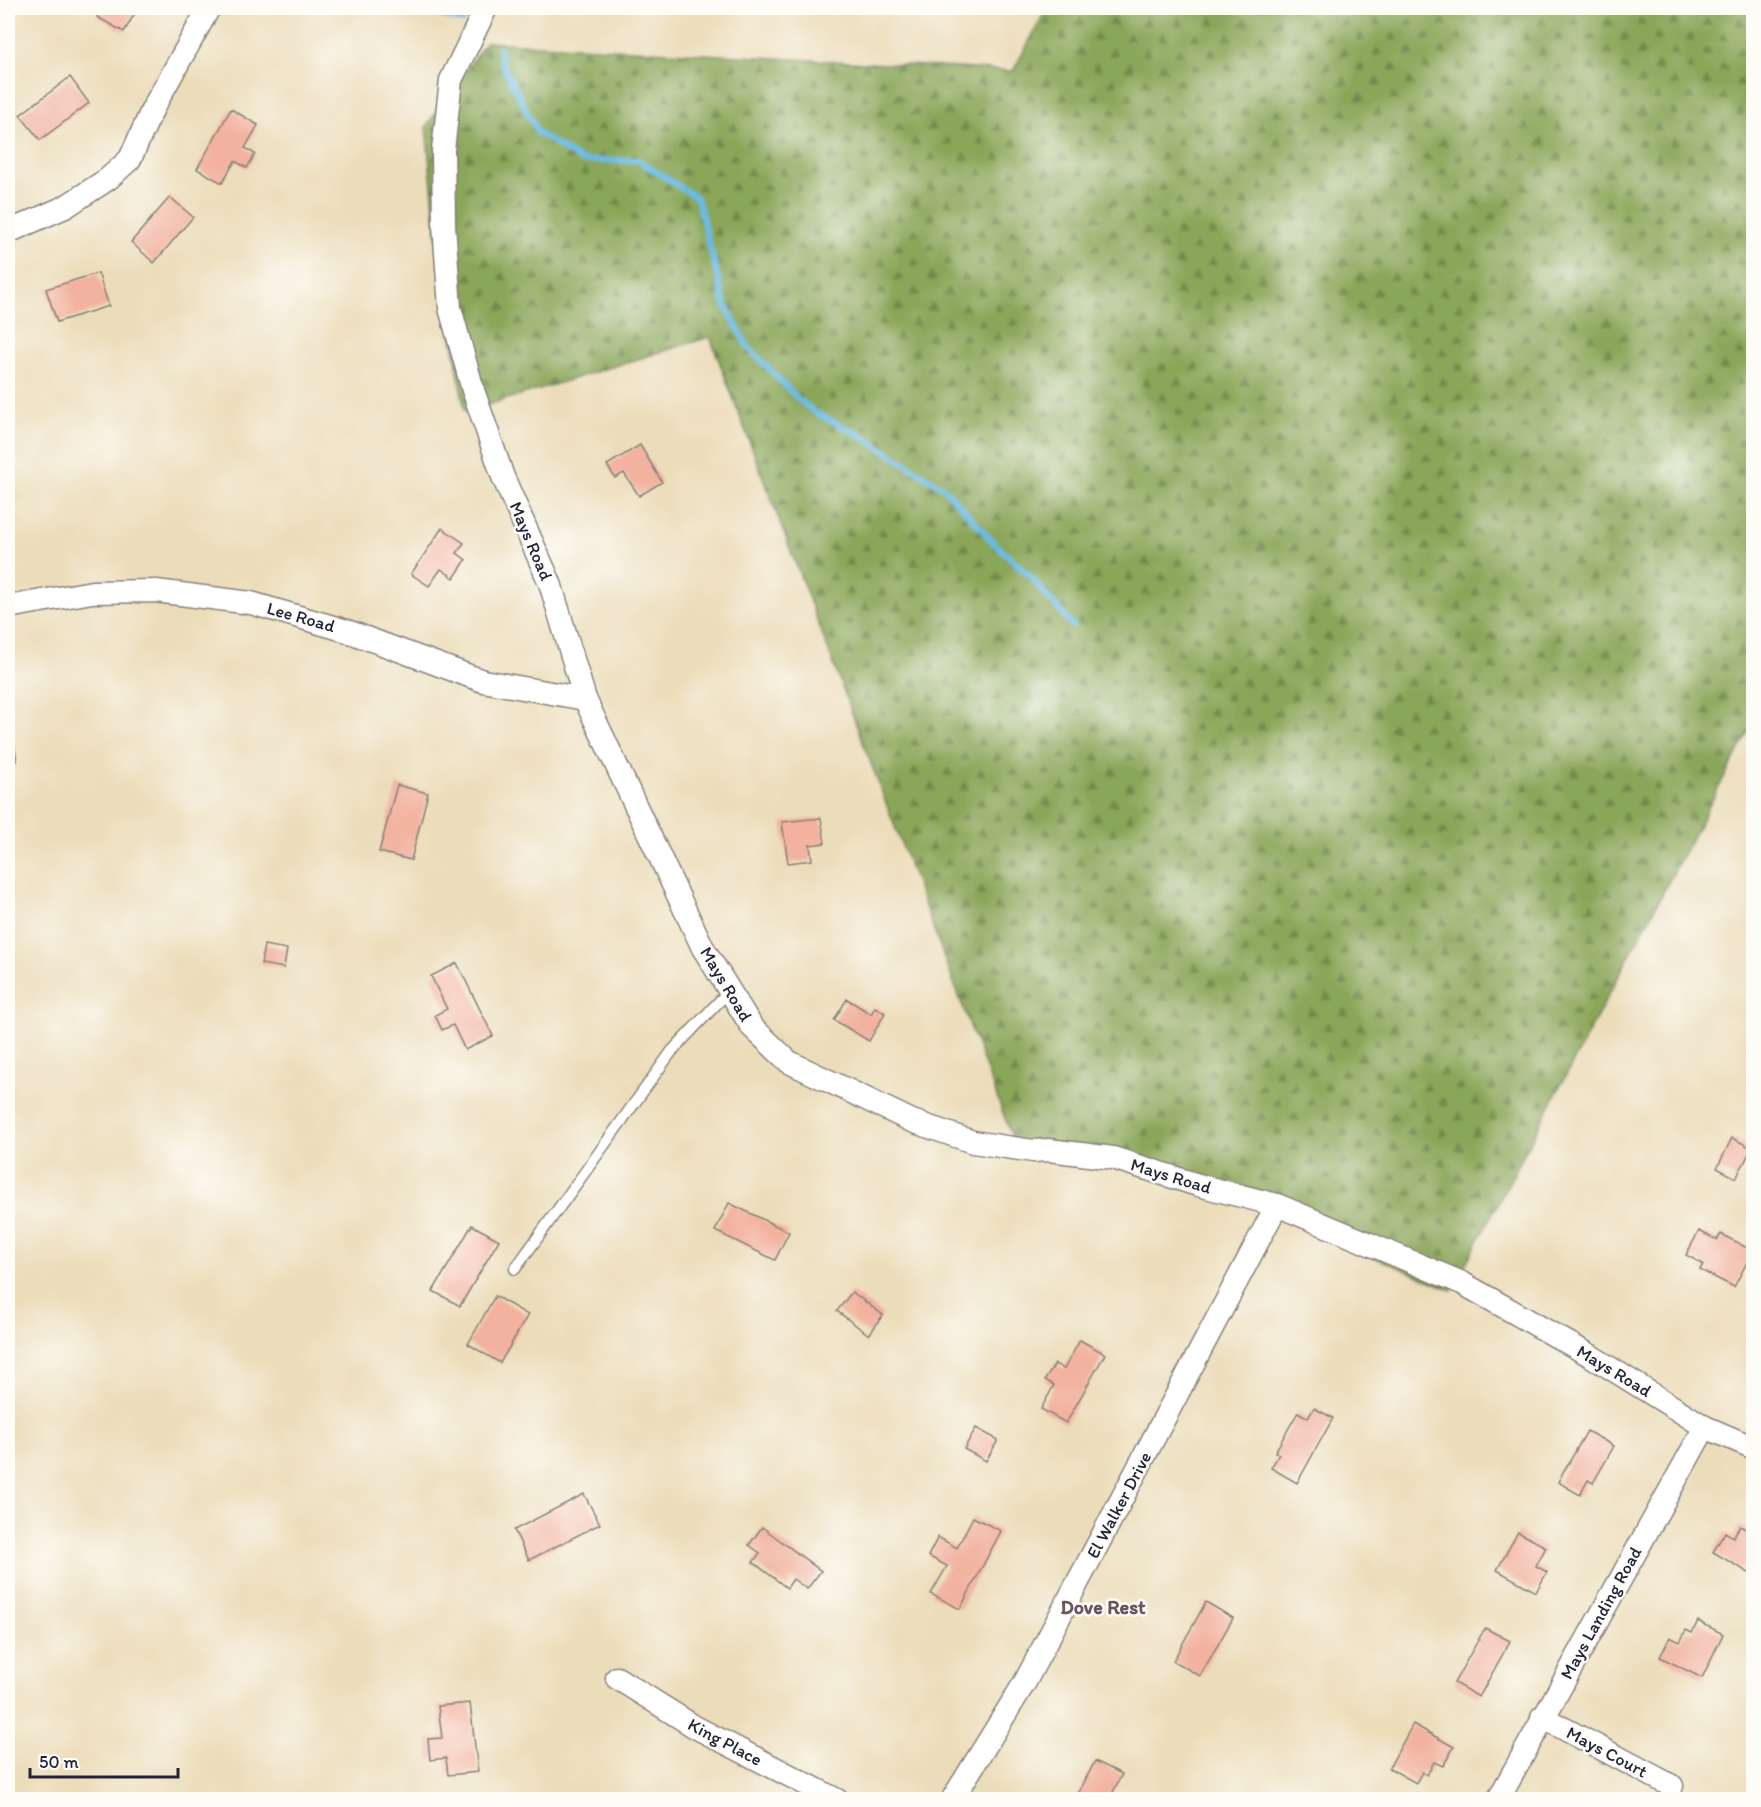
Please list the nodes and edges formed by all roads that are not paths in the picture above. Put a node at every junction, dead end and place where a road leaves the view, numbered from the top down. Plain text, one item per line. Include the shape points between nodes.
1 (209, 8) edge
2 (486, 8) edge
3 (8, 232) edge
4 (8, 607) edge
5 (585, 699) junction
6 (729, 991) junction
7 (1277, 1205) junction
8 (515, 1269) dead end
9 (1705, 1427) junction
10 (1754, 1448) edge
11 (617, 1678) dead end
12 (1542, 1717) junction
13 (1672, 1786) dead end
14 (837, 1800) edge
15 (952, 1800) edge
16 (1498, 1800) edge

1 - 3 street via 153,108 130,159 108,179 65,207
2 - 5 street, Mays Road via 451,80 443,150 450,308 472,390 503,477 550,583
4 - 5 street, Lee Road via 92,592 156,591 251,603 347,631 483,681
5 - 6 street, Mays Road via 703,948
6 - 7 street, Mays Road via 752,1027 789,1062 912,1121 973,1142 1113,1158
6 - 8 lane via 672,1051
7 - 9 street, Mays Road via 1462,1283
7 - 15 street, El Walker Drive via 1025,1682
9 - 10 street, Mays Road
9 - 12 street, Mays Landing Road
11 - 14 street, King Place via 695,1727
12 - 13 street, Mays Court
12 - 16 street, Mays Landing Road

